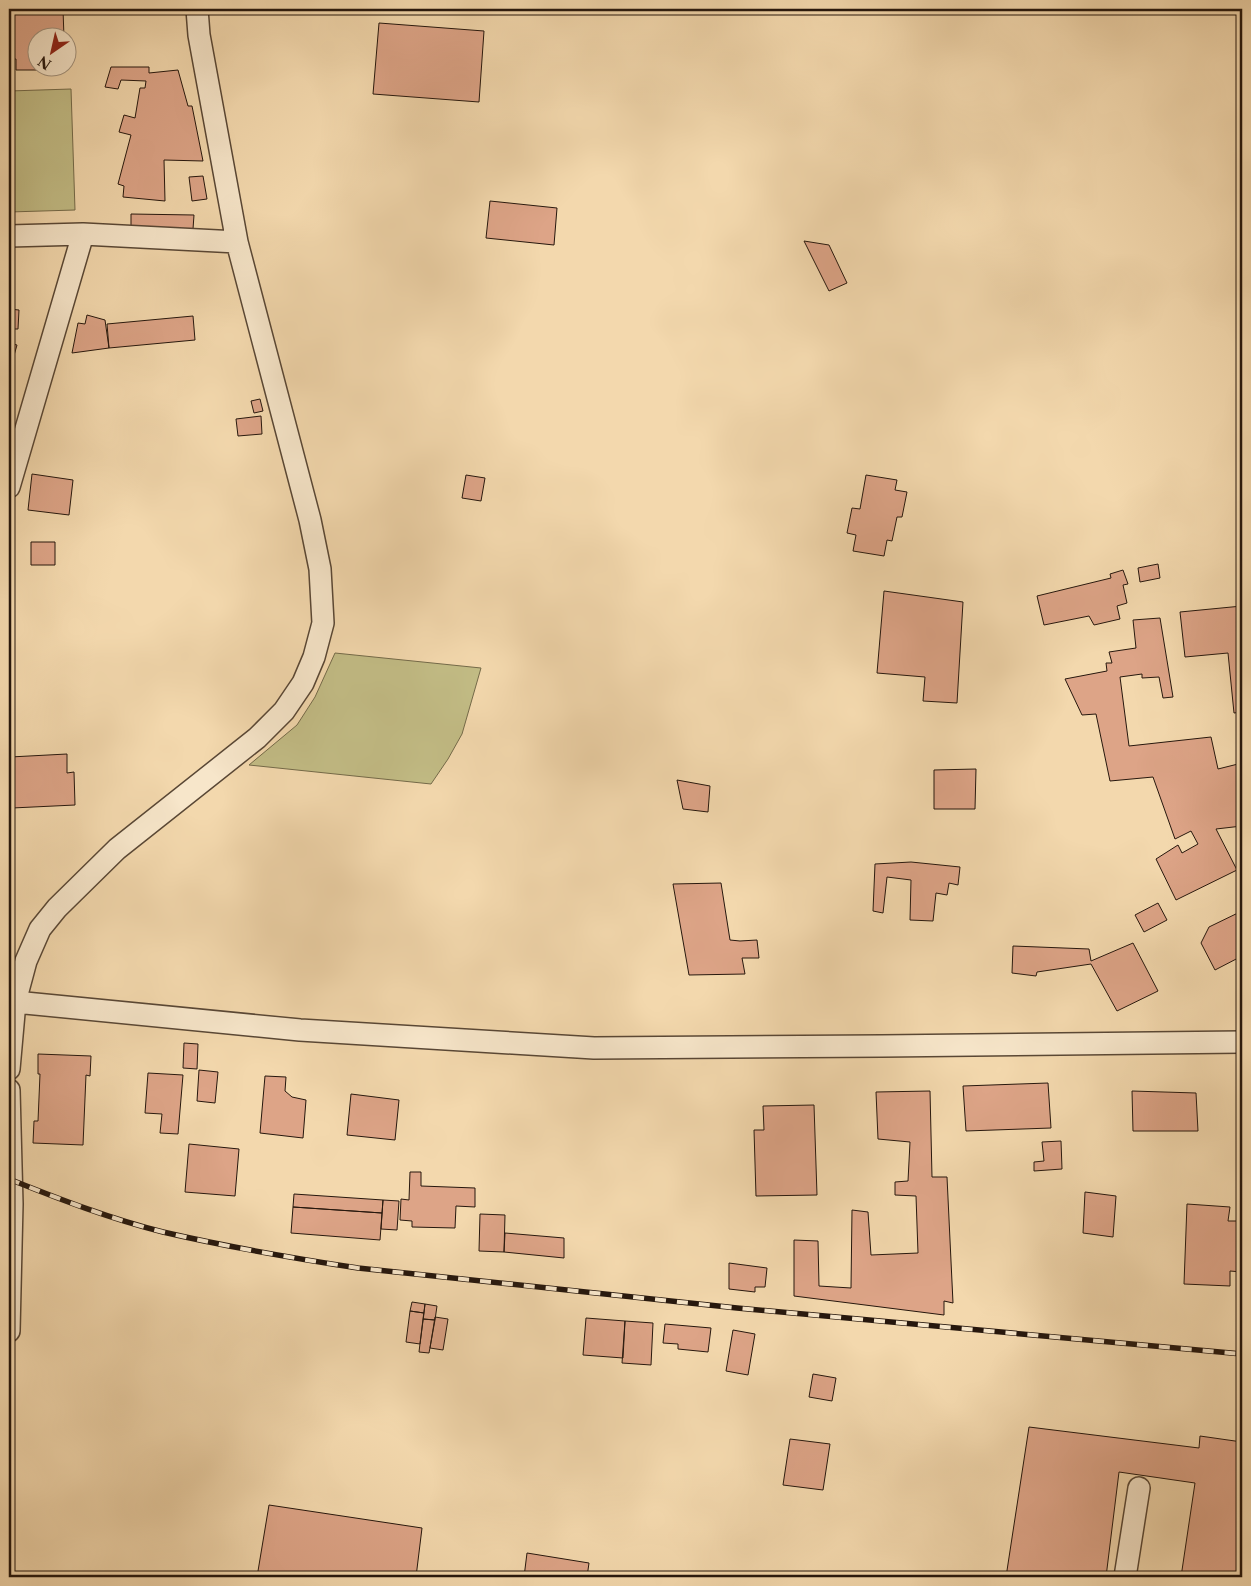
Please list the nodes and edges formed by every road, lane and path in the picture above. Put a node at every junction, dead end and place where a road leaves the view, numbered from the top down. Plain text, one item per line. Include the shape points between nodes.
1 (197, 9) edge
2 (83, 234) junction
3 (9, 236) edge
4 (237, 242) junction
5 (9, 487) edge
6 (16, 1002) junction
7 (1242, 1042) edge
8 (9, 1069) edge
9 (9, 1090) edge
10 (9, 1331) edge
11 (1138, 1488) dead end
12 (1125, 1577) edge

1 - 4 street
2 - 3 street
2 - 4 street
2 - 5 street
4 - 6 street via 320,569 323,622 314,657 304,683 284,711 257,738 117,849 57,908 40,930 26,961
6 - 7 street via 300,1030 594,1048
6 - 8 street
9 - 10 street via 12,1204
11 - 12 street

